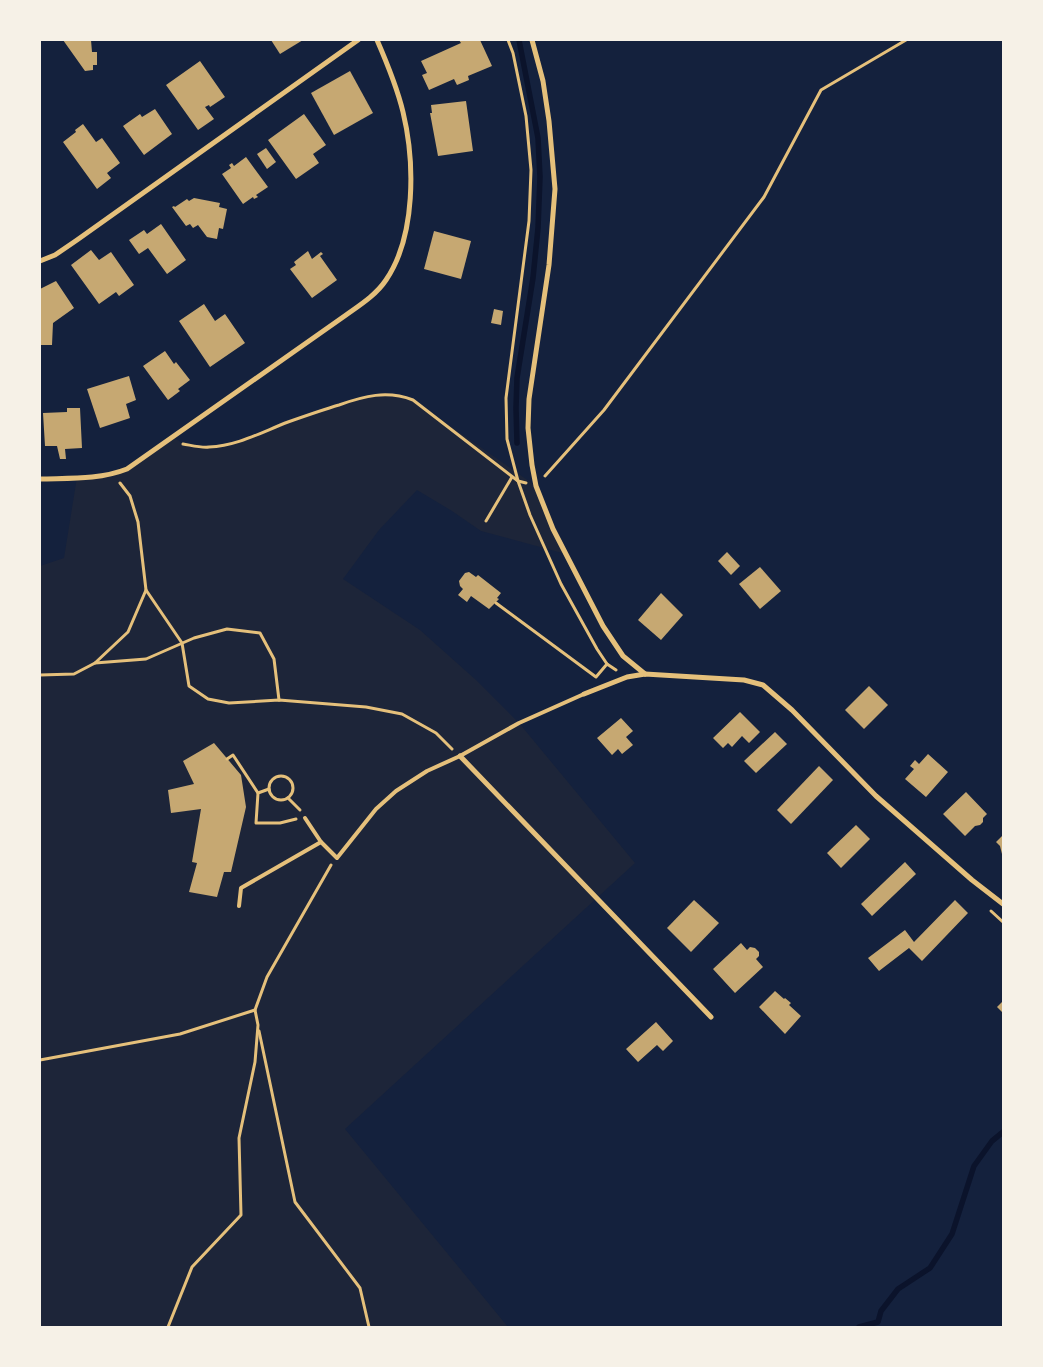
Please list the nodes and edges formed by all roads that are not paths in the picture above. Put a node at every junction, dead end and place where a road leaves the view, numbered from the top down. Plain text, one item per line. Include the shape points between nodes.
1 (358, 40) edge
2 (376, 40) edge
3 (532, 40) edge
4 (40, 261) edge
5 (40, 479) edge
6 (645, 674) junction
7 (584, 694) joint
8 (460, 756) junction
9 (305, 818) road end
10 (321, 842) junction
11 (1003, 904) edge
12 (239, 906) dead end
13 (711, 1017) dead end

1 - 4 street via 70,245
2 - 5 street via 387,62 403,113 410,180 403,244 386,280 373,294 127,469 96,477
3 - 6 street via 549,121 554,189 549,265 529,399 528,428 536,486 553,529 603,626 623,656
6 - 7 street
6 - 11 street via 736,679 763,685 876,796
7 - 8 lane via 520,723
8 - 10 lane via 426,771 396,790 376,809 337,858
8 - 13 street
9 - 10 lane
10 - 12 lane via 241,888

